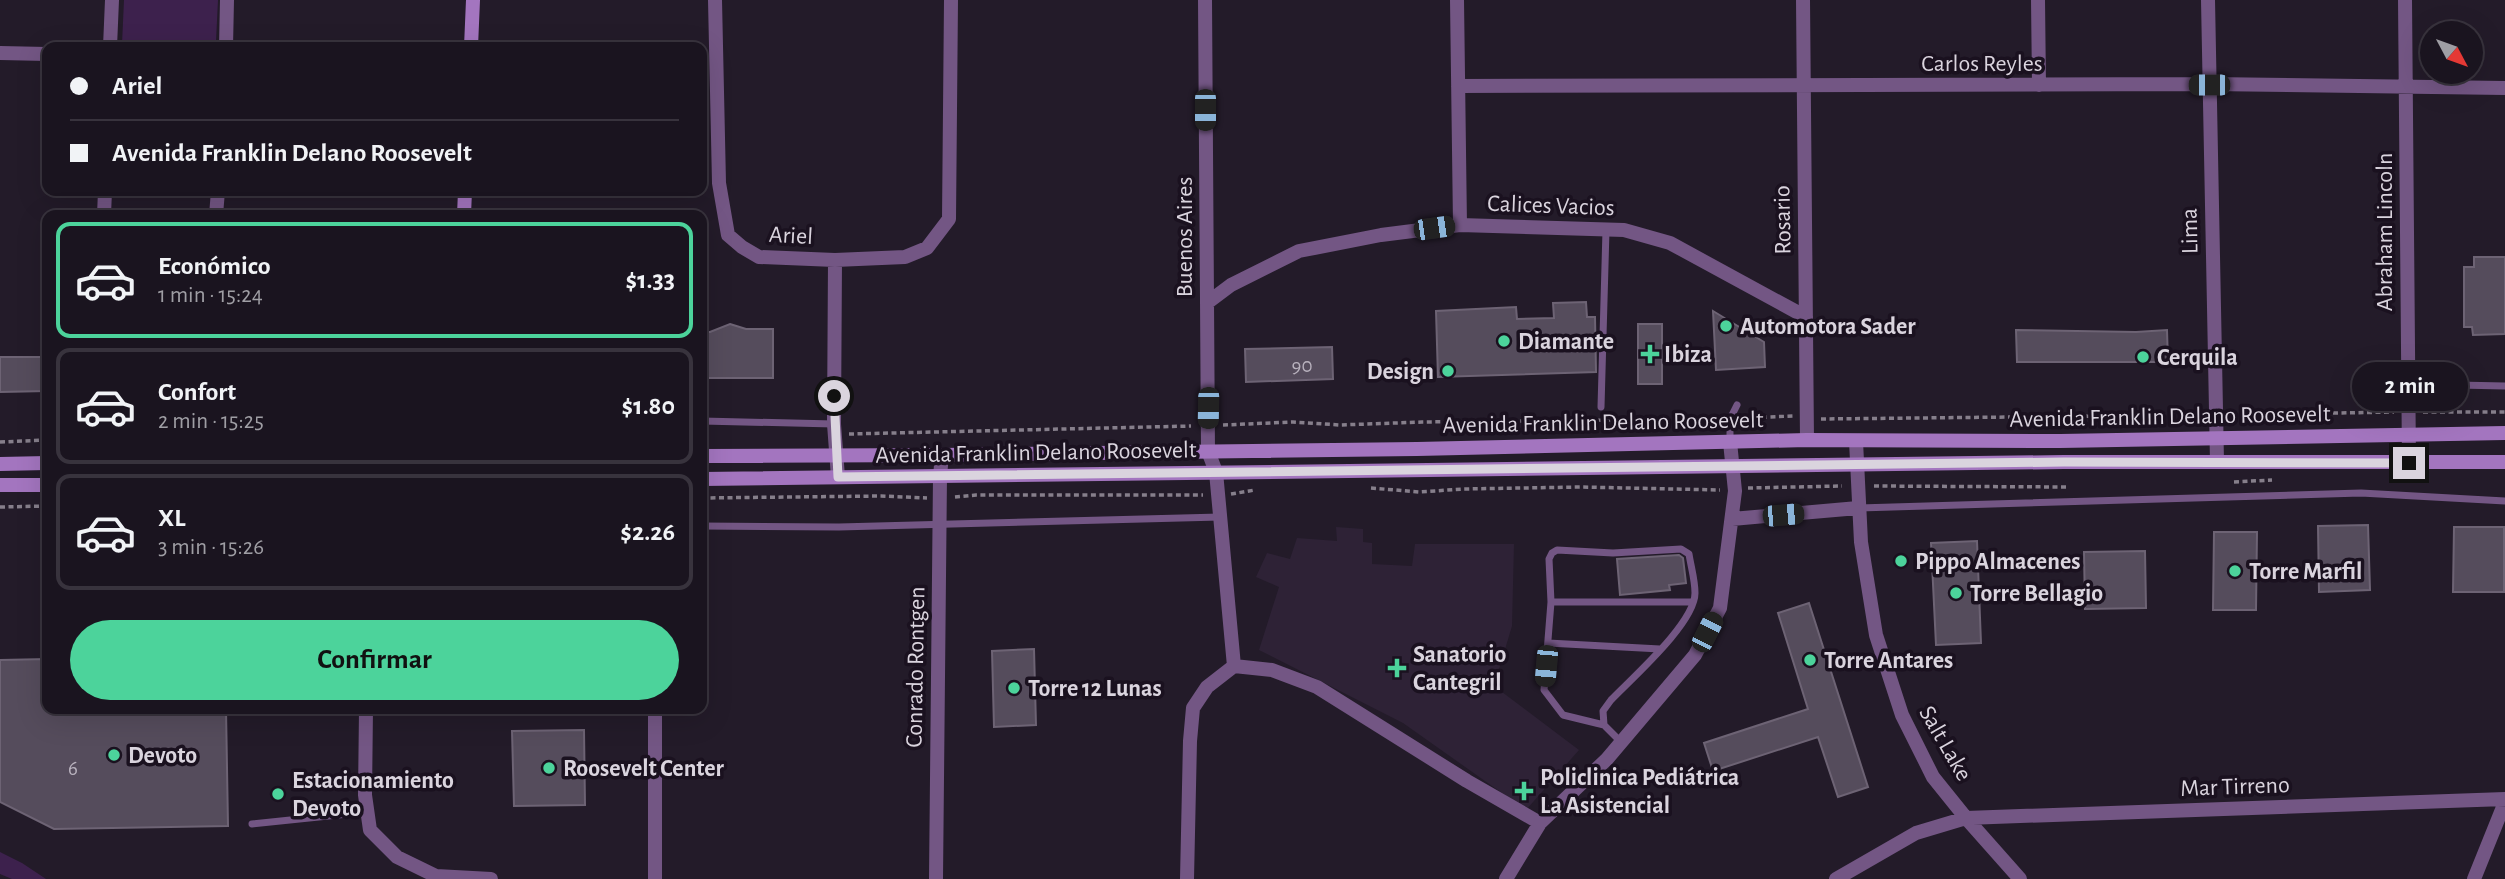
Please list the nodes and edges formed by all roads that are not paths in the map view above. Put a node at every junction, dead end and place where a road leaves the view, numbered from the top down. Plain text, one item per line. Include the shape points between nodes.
1 (112, 0) edge
2 (227, 0) edge
3 (473, 0) edge
4 (715, 0) edge
5 (951, 0) edge
6 (1205, 0) edge
7 (1457, 0) edge
8 (1803, 0) edge
9 (2038, 0) edge
10 (2208, 0) edge
11 (2405, 0) edge
12 (110, 42) edge
13 (226, 42) edge
14 (471, 42) edge
15 (0, 53) edge
16 (42, 54) edge
17 (2039, 85) junction
18 (2209, 85) junction
19 (1458, 86) junction
20 (1804, 86) junction
21 (2406, 86) junction
22 (2505, 88) edge
23 (1460, 225) junction
24 (1606, 230) junction
25 (835, 260) junction
26 (1207, 303) junction
27 (1806, 317) junction
28 (2407, 384) junction
29 (2505, 386) edge
30 (1737, 405) dead end
31 (1601, 407) dead end
32 (707, 421) edge
33 (835, 429) junction
34 (2505, 433) edge
35 (2408, 435) junction
36 (2217, 438) junction
37 (1807, 440) junction
38 (1856, 441) junction
39 (1730, 442) junction
40 (1208, 450) junction
41 (835, 454) junction
42 (942, 455) junction
43 (707, 456) edge
44 (2217, 461) junction
45 (2505, 462) edge
46 (42, 463) edge
47 (2409, 463) junction
48 (0, 464) edge
49 (1857, 465) junction
50 (1734, 467) junction
51 (1216, 472) junction
52 (940, 476) junction
53 (838, 477) junction
54 (707, 479) edge
55 (0, 485) edge
56 (42, 485) edge
57 (2505, 501) edge
58 (1858, 508) junction
59 (1220, 517) junction
60 (1732, 519) junction
61 (939, 523) junction
62 (707, 526) edge
63 (1552, 602) junction
64 (1692, 603) junction
65 (1548, 643) junction
66 (1660, 649) junction
67 (1234, 666) junction
68 (366, 714) edge
69 (655, 714) edge
70 (1604, 725) junction
71 (1621, 742) junction
72 (2505, 801) edge
73 (367, 812) junction
74 (1966, 818) junction
75 (1540, 823) junction
76 (252, 824) dead end
77 (491, 879) edge
78 (656, 879) edge
79 (936, 879) edge
80 (1187, 879) edge
81 (1506, 879) edge
82 (1836, 879) edge
83 (2021, 879) edge
84 (2474, 879) edge

1 - 12 street
2 - 13 street
3 - 14 main road
4 - 25 street, Ariel via 719,183 728,235 759,257
5 - 25 street via 948,219 927,248 905,257
6 - 26 street, Buenos Aires
7 - 19 street
8 - 20 street, Rosario
9 - 17 street
10 - 18 street, Lima
11 - 21 street, Abraham Lincoln
15 - 16 street
17 - 18 street, Carlos Reyles
17 - 20 street, Carlos Reyles
18 - 21 street, Carlos Reyles
18 - 36 street, Lima
19 - 20 street, Carlos Reyles
19 - 23 street
20 - 27 street, Rosario
21 - 22 street, Carlos Reyles
21 - 28 street, Abraham Lincoln
23 - 24 street, Calices Vacios
23 - 26 street, Calices Vacios via 1298,251 1231,285
24 - 27 street, Calices Vacios via 1624,230 1670,243
24 - 31 lane
25 - 33 street, Ariel
26 - 40 street, Buenos Aires
27 - 37 street, Rosario
28 - 29 lane
28 - 35 street, Abraham Lincoln
30 - 39 lane via 1730,419
32 - 33 lane
33 - 41 street, Ariel
34 - 35 main road, Avenida Franklin Delano Roosevelt
35 - 36 main road, Avenida Franklin Delano Roosevelt
35 - 47 street, Abraham Lincoln
36 - 38 main road, Avenida Franklin Delano Roosevelt
36 - 44 street, Lima
37 - 38 main road, Avenida Franklin Delano Roosevelt
37 - 39 main road, Avenida Franklin Delano Roosevelt
38 - 49 street, Salt Lake
39 - 40 main road, Avenida Franklin Delano Roosevelt
39 - 50 street
40 - 42 main road, Avenida Franklin Delano Roosevelt
40 - 51 street, Buenos Aires
41 - 42 main road, Avenida Franklin Delano Roosevelt
41 - 43 main road, Avenida Franklin Delano Roosevelt
41 - 53 street, Ariel
42 - 52 street, Conrado Rontgen
44 - 47 main road, Avenida Franklin Delano Roosevelt
44 - 49 main road, Avenida Franklin Delano Roosevelt
45 - 47 main road, Avenida Franklin Delano Roosevelt
46 - 48 main road
49 - 50 main road, Avenida Franklin Delano Roosevelt
49 - 58 street, Salt Lake
50 - 51 main road, Avenida Franklin Delano Roosevelt
50 - 60 street
51 - 52 main road, Avenida Franklin Delano Roosevelt
51 - 59 street, Buenos Aires
52 - 53 main road, Avenida Franklin Delano Roosevelt
52 - 61 street, Conrado Rontgen
53 - 54 main road, Avenida Franklin Delano Roosevelt
55 - 56 main road
57 - 58 lane via 2361,492
58 - 60 street
58 - 74 street, Salt Lake via 1876,635 1902,715 1933,777
59 - 61 lane
59 - 67 street, Buenos Aires
60 - 71 street via 1720,608 1695,655
61 - 62 lane
61 - 79 street, Conrado Rontgen
63 - 64 lane
63 - 64 lane via 1549,559 1557,550 1681,549 1689,554
63 - 65 lane
64 - 66 lane via 1675,634
65 - 66 lane
65 - 70 lane via 1544,690 1563,715
66 - 70 lane via 1611,700 1603,711
67 - 75 street via 1272,670 1317,687
67 - 80 street via 1208,687 1193,708
68 - 73 street
69 - 78 street
70 - 71 lane
71 - 75 street
72 - 74 street, Mar Tirreno
72 - 84 street
73 - 76 lane
73 - 77 street via 370,830 397,857 436,876
74 - 82 street, Mar Tirreno via 1916,833
74 - 83 street, Salt Lake
75 - 81 street

